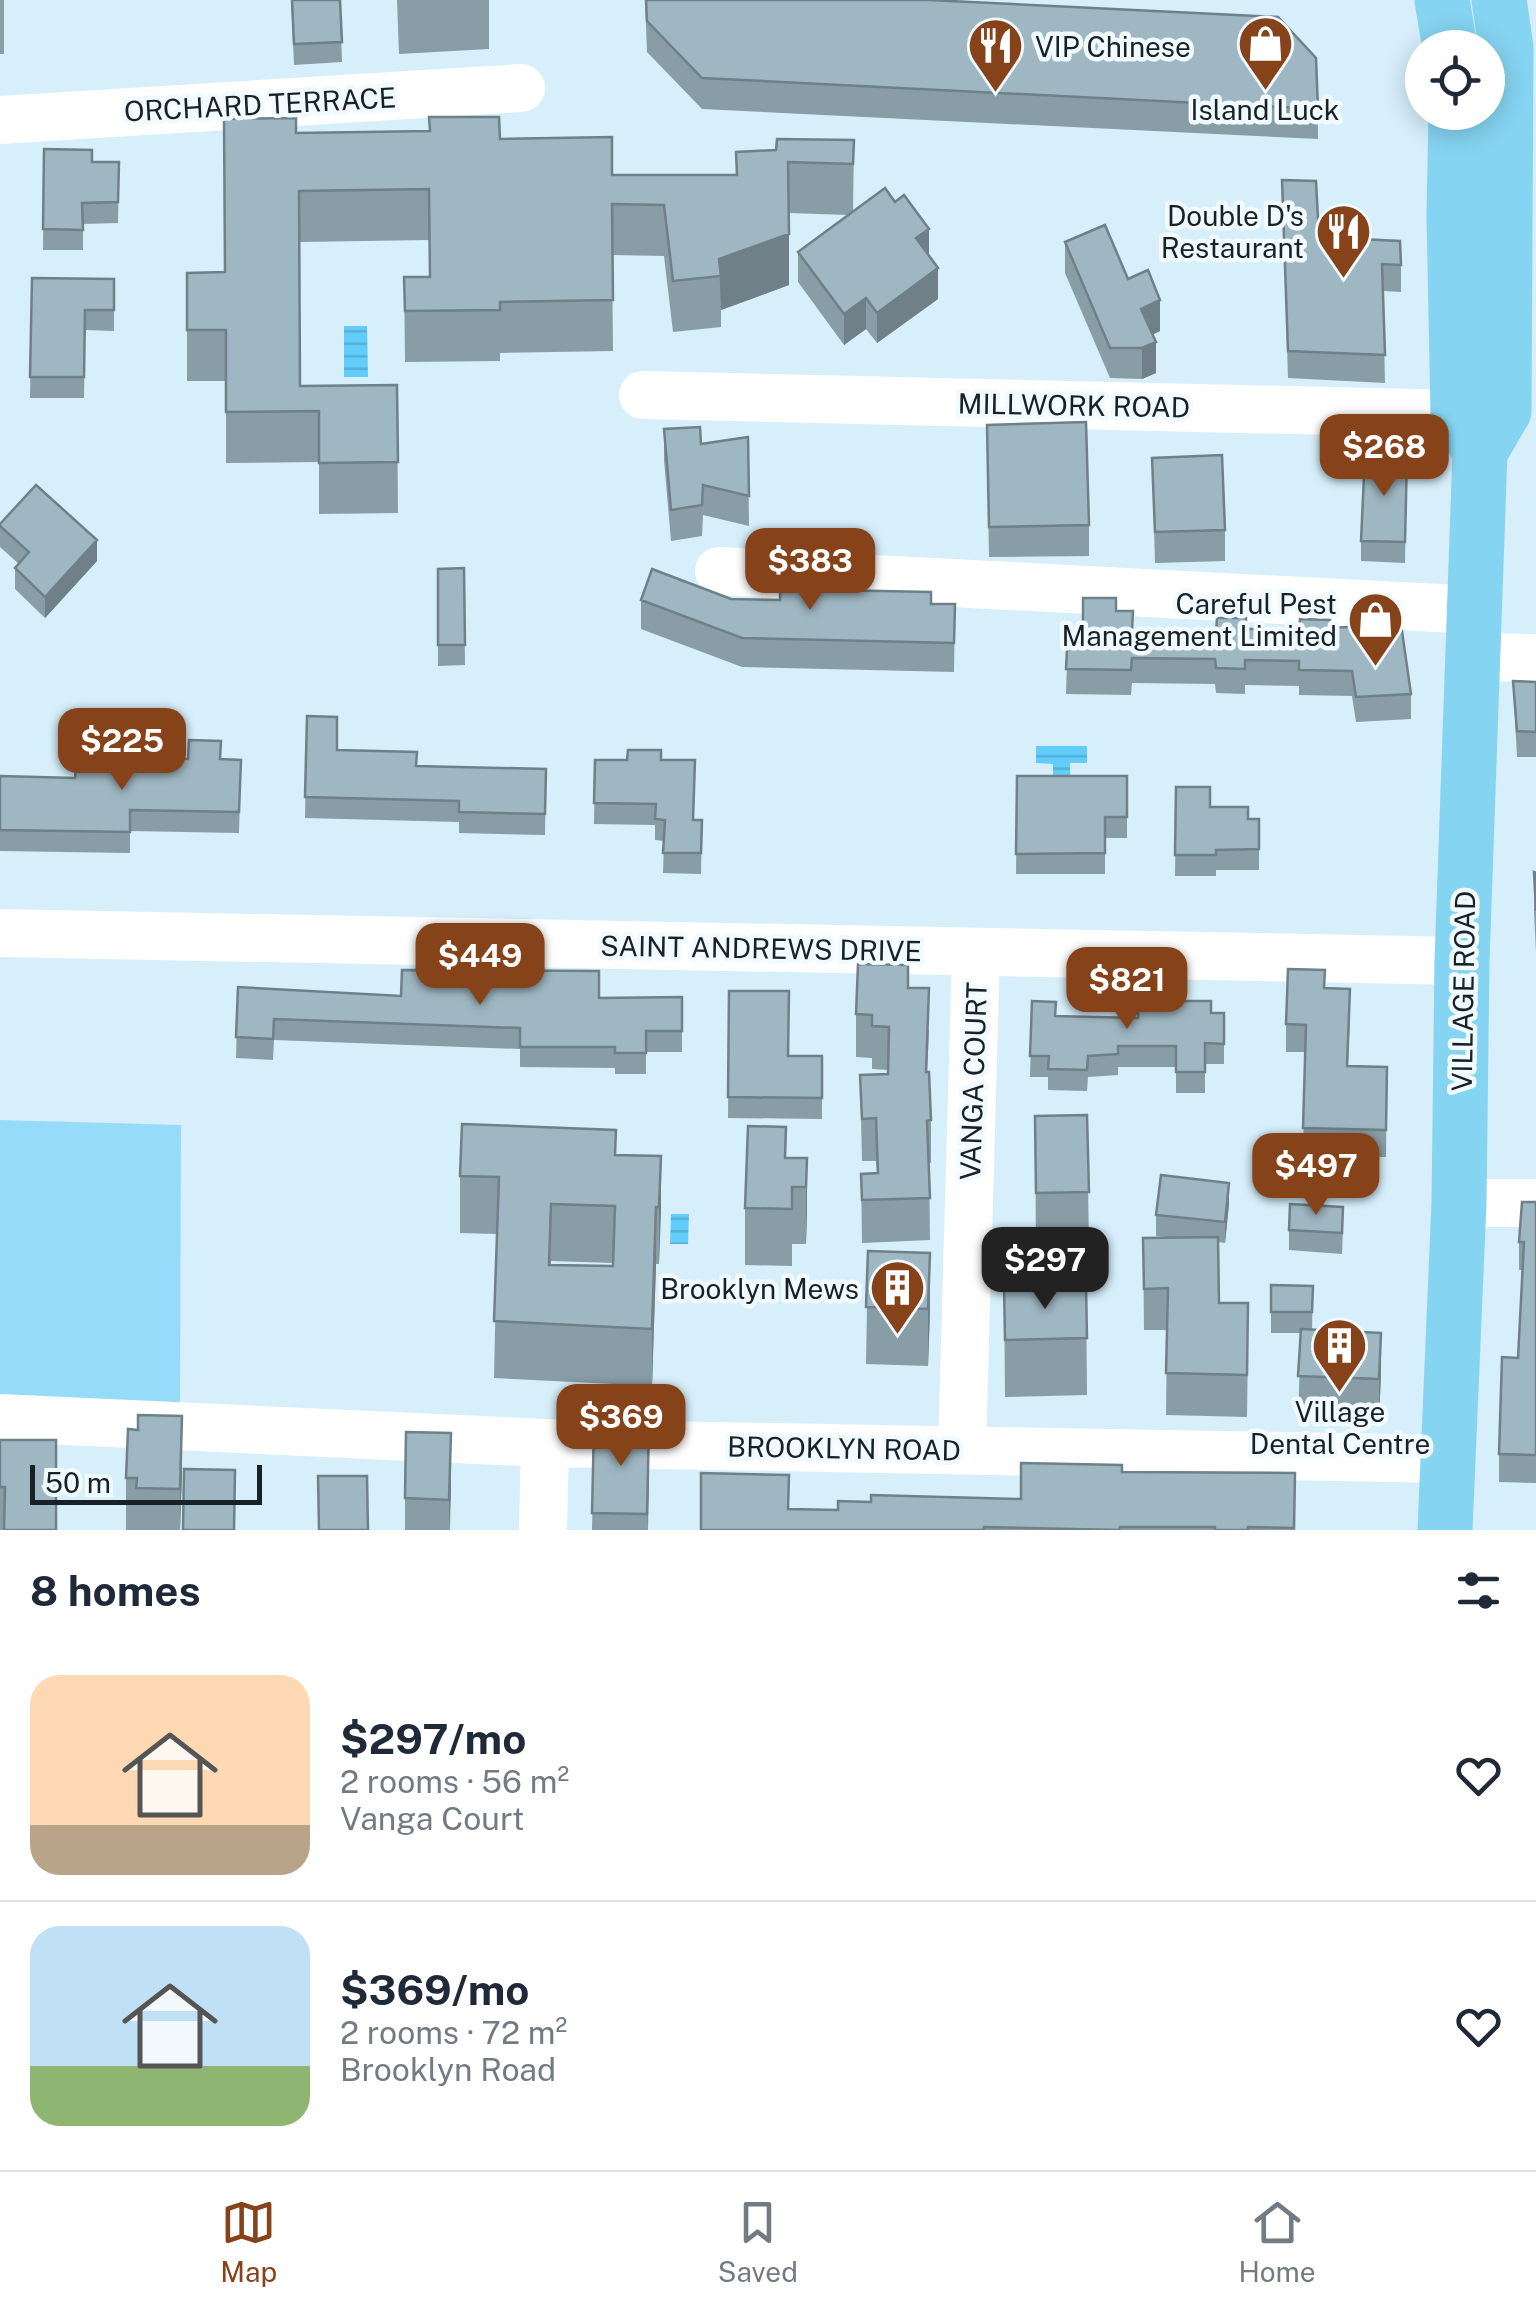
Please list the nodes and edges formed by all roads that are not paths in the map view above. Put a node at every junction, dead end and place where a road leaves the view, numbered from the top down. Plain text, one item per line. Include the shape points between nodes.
1 (1442, 0) edge
2 (1499, 0) edge
3 (1447, 30) edge
4 (521, 88) dead end
5 (0, 120) edge
6 (1456, 130) edge
7 (643, 395) dead end
8 (1481, 426) junction
9 (719, 571) dead end
10 (1474, 634) junction
11 (1536, 658) edge
12 (0, 933) edge
13 (976, 952) junction
14 (1462, 961) junction
15 (1459, 1202) junction
16 (1536, 1203) edge
17 (0, 1418) edge
18 (545, 1442) junction
19 (962, 1450) junction
20 (1448, 1459) junction
21 (543, 1530) edge
22 (1446, 1530) edge

1 - 3 main road
2 - 8 main road, VILLAGE ROAD via 1506,47
4 - 5 street, ORCHARD TERRACE
6 - 8 main road, VILLAGE ROAD via 1454,215
7 - 8 street, MILLWORK ROAD
8 - 10 main road, VILLAGE ROAD
9 - 10 street
10 - 11 street
10 - 14 main road, VILLAGE ROAD
12 - 13 street, SAINT ANDREWS DRIVE
13 - 14 street, SAINT ANDREWS DRIVE
13 - 19 street, VANGA COURT
14 - 15 main road, VILLAGE ROAD
15 - 16 street
15 - 20 main road, VILLAGE ROAD
17 - 18 street, BROOKLYN ROAD
18 - 19 street, BROOKLYN ROAD
18 - 21 street
19 - 20 street, BROOKLYN ROAD
20 - 22 main road, VILLAGE ROAD

